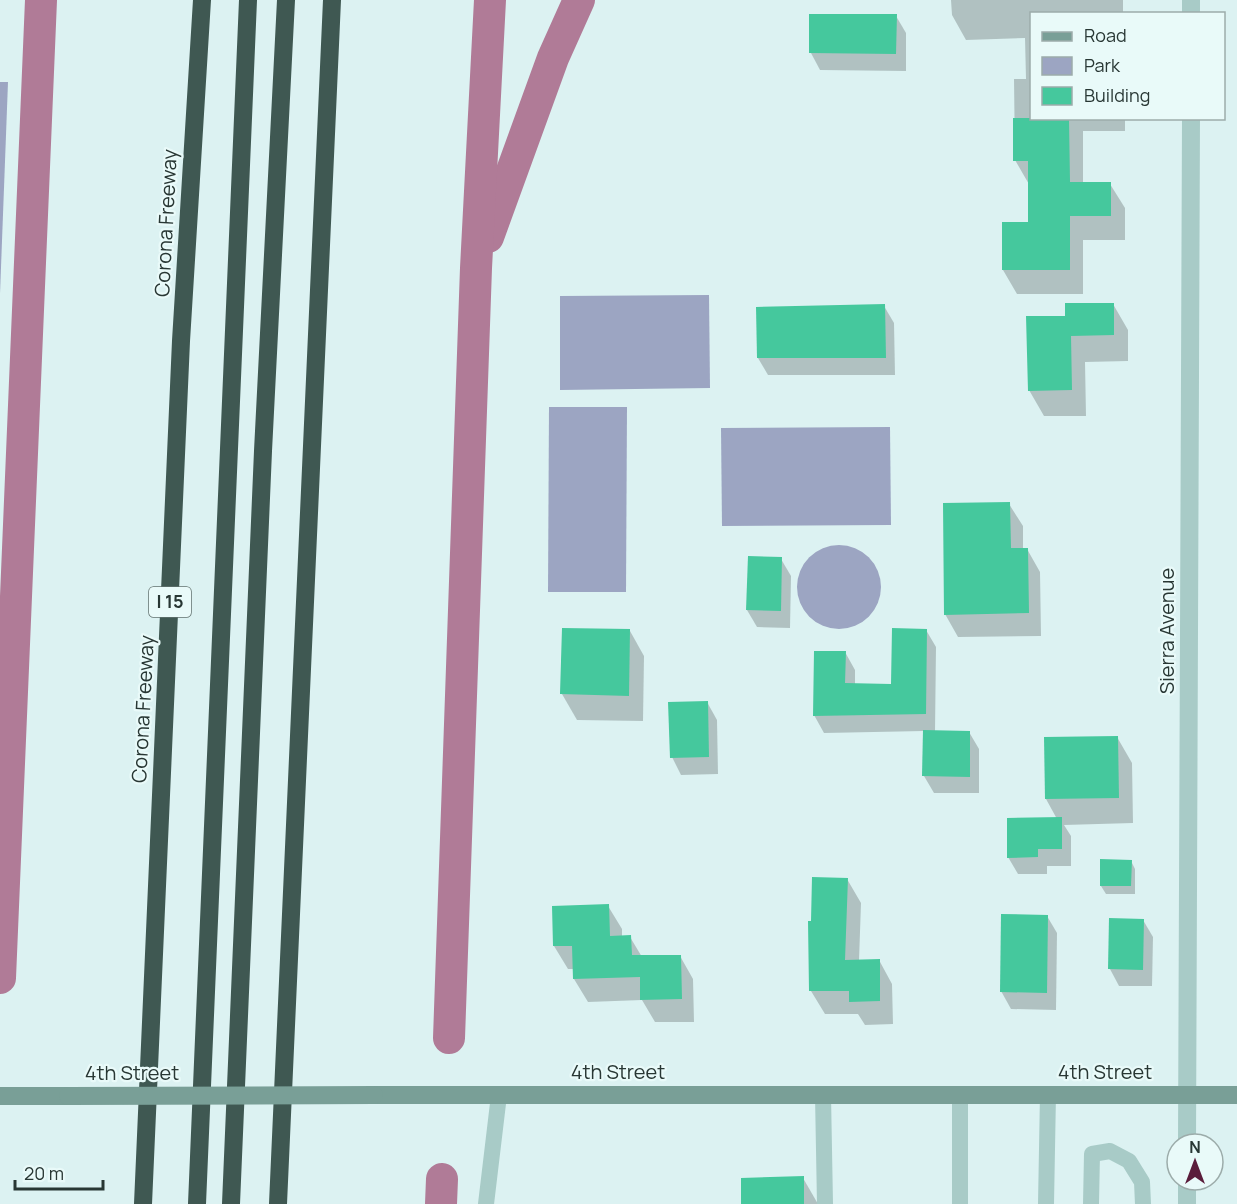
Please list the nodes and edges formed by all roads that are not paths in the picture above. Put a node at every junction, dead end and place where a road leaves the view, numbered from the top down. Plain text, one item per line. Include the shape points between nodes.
1 (202, 0) edge
2 (248, 0) edge
3 (286, 0) edge
4 (332, 0) edge
5 (1191, 120) edge
6 (1048, 1094) junction
7 (492, 1095) junction
8 (823, 1095) junction
9 (960, 1095) junction
10 (1188, 1095) junction
11 (1237, 1095) edge
12 (0, 1096) edge
13 (1187, 1132) edge
14 (143, 1204) edge
15 (197, 1204) edge
16 (231, 1204) edge
17 (278, 1204) edge
18 (486, 1204) edge
19 (825, 1204) edge
20 (960, 1204) edge
21 (1046, 1204) edge
22 (1091, 1204) edge
23 (1143, 1204) edge

1 - 14 highway, Corona Freeway / I 15 via 180,365
2 - 15 highway
3 - 16 highway
4 - 17 highway
5 - 10 street, Sierra Avenue
6 - 9 street, 4th Street
6 - 10 street, 4th Street
6 - 21 lane
7 - 8 street, 4th Street
7 - 12 street, 4th Street, bridge
7 - 18 lane
8 - 9 street, 4th Street
8 - 19 lane
9 - 20 lane
10 - 11 street, 4th Street
10 - 13 street, Sierra Avenue
22 - 23 lane via 1092,1154 1110,1151 1130,1161 1142,1182

